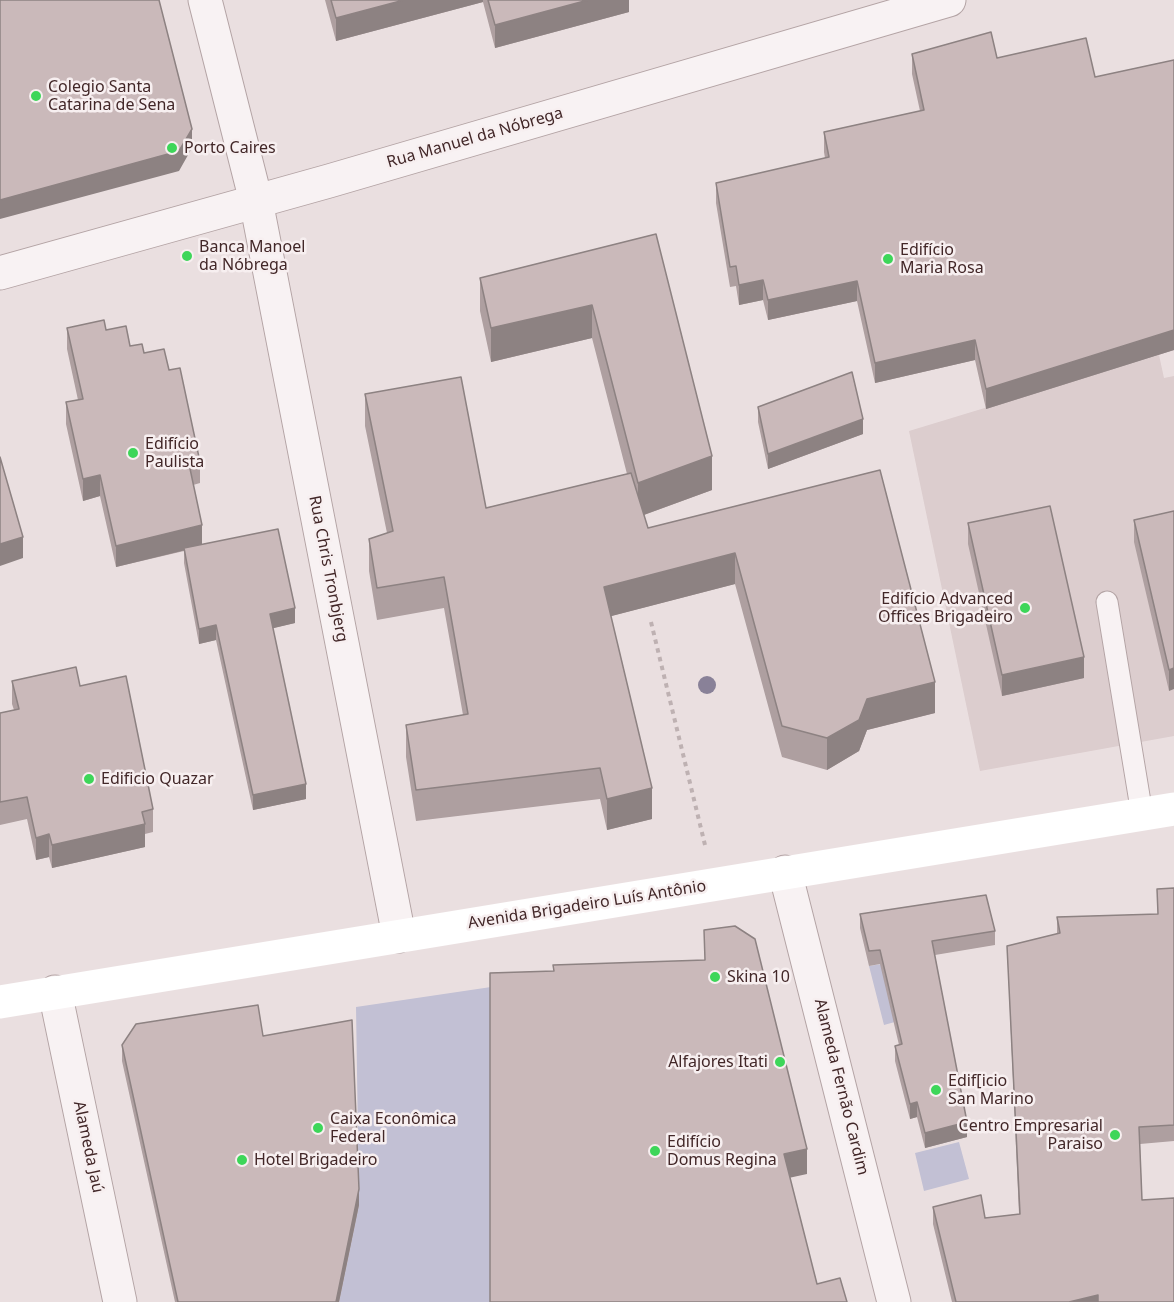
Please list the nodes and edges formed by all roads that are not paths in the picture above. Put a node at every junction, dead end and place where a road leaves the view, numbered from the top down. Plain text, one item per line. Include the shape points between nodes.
1 (205, 0) edge
2 (949, 0) edge
3 (256, 201) junction
4 (0, 273) edge
5 (1107, 603) dead end
6 (1174, 808) edge
7 (1142, 814) junction
8 (785, 872) junction
9 (399, 936) junction
10 (55, 992) junction
11 (0, 1002) edge
12 (120, 1302) edge
13 (894, 1302) edge

1 - 3 street, Rua Chris Tronbjerg
2 - 3 street, Rua Manuel da Nóbrega
3 - 4 street, Rua Manuel da Nóbrega
3 - 9 street, Rua Chris Tronbjerg
5 - 7 lane
6 - 7 main road, Avenida Brigadeiro Luís Antônio
7 - 8 main road, Avenida Brigadeiro Luís Antônio
8 - 9 main road, Avenida Brigadeiro Luís Antônio
8 - 13 street, Alameda Fernão Cardim
9 - 10 main road, Avenida Brigadeiro Luís Antônio
10 - 11 main road, Avenida Brigadeiro Luís Antônio
10 - 12 street, Alameda Jaú

